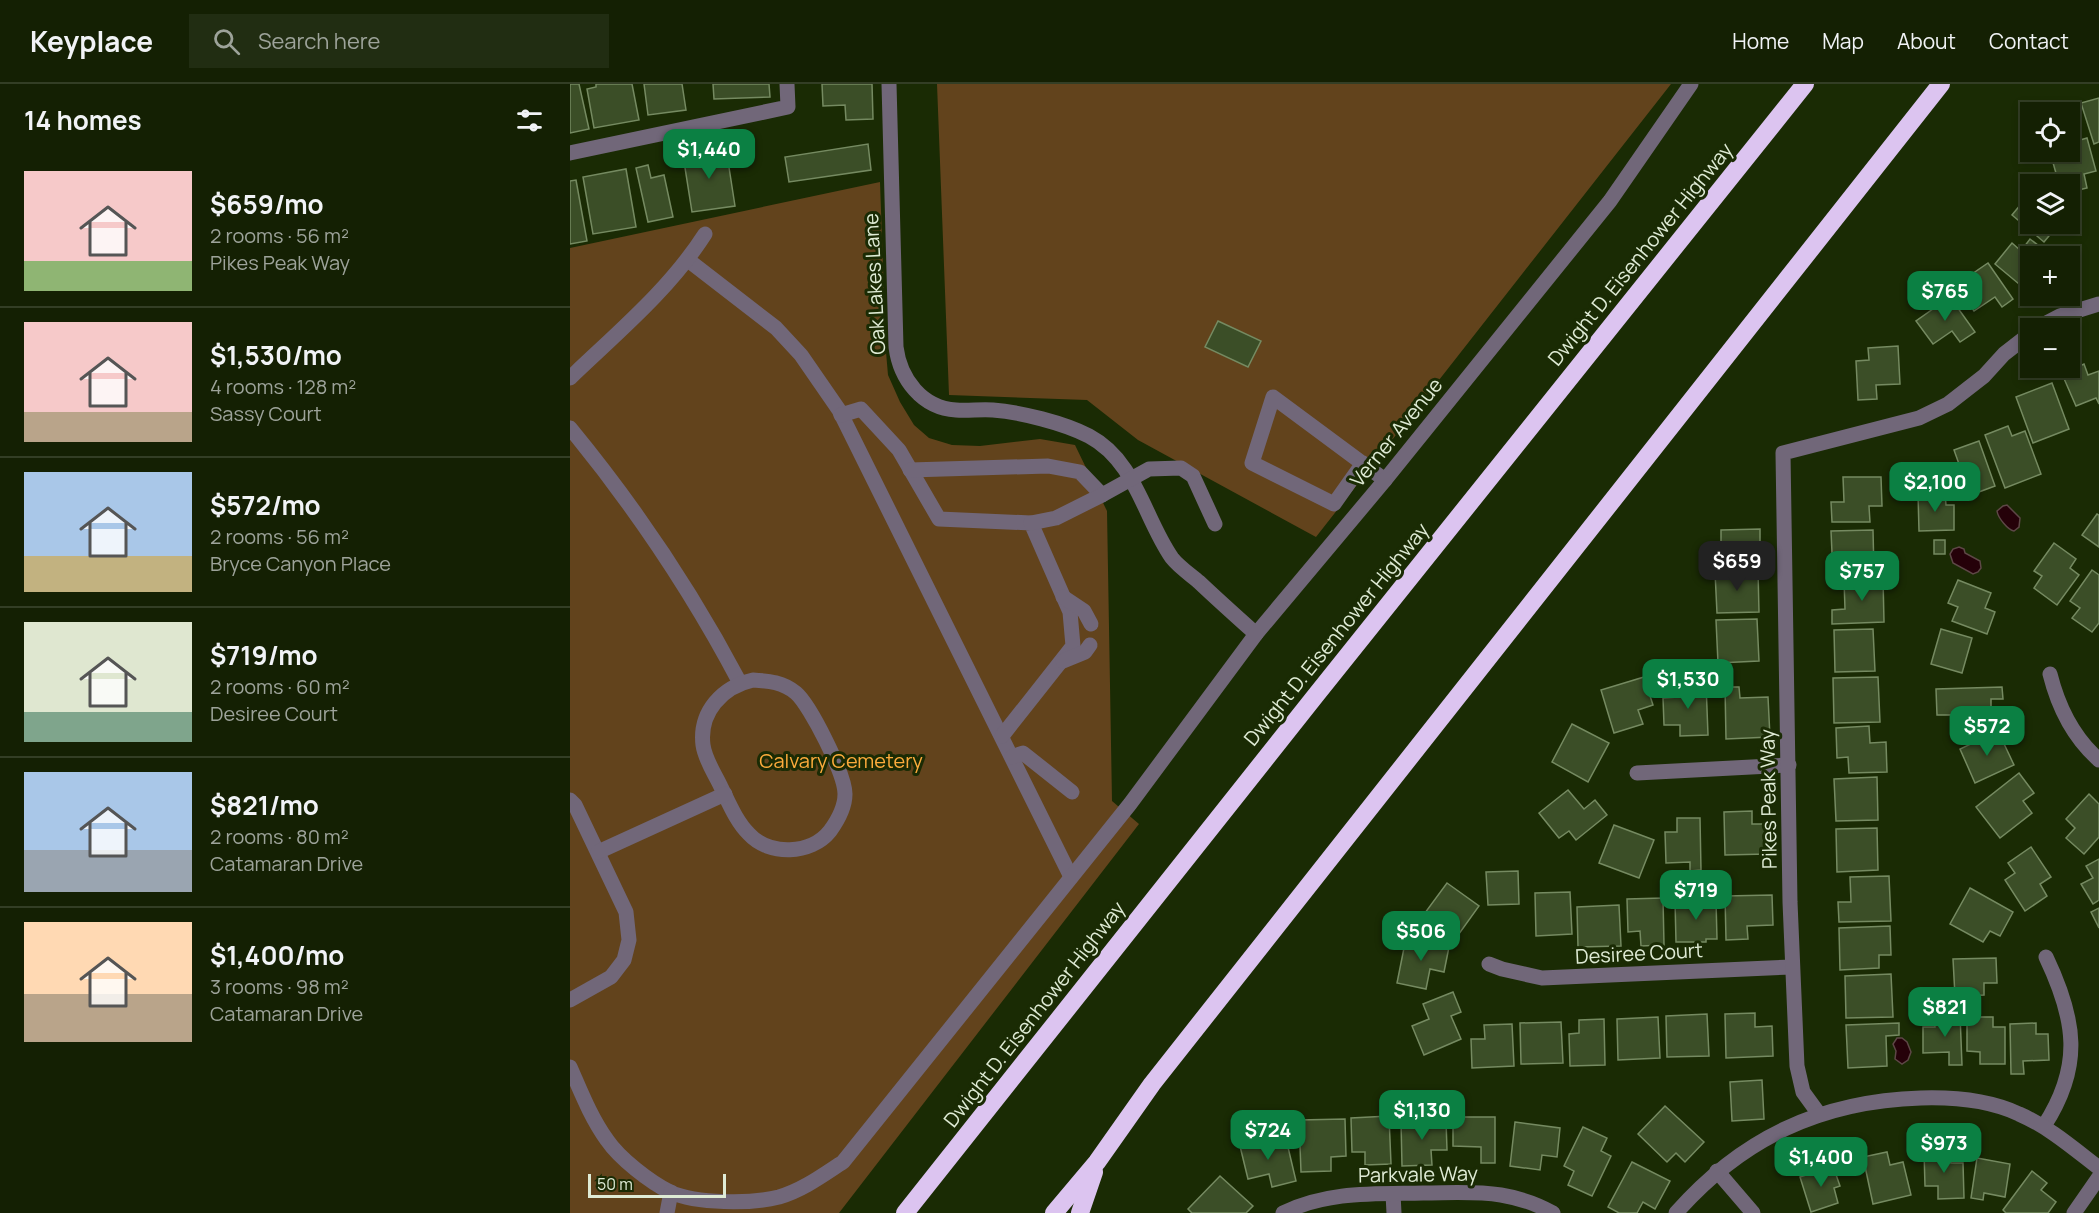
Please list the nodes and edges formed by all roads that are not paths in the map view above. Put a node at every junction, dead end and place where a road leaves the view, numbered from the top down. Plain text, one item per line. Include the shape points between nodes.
1 (787, 84) edge
2 (889, 84) edge
3 (1691, 84) edge
4 (1805, 84) edge
5 (1941, 84) edge
6 (570, 153) edge
7 (705, 234) dead end
8 (688, 260) junction
9 (2099, 304) edge
10 (2056, 318) edge
11 (2020, 342) edge
12 (570, 378) edge
13 (842, 415) junction
14 (570, 428) edge
15 (1363, 463) junction
16 (910, 470) junction
17 (1131, 478) junction
18 (1385, 480) junction
19 (1102, 495) junction
20 (1031, 523) junction
21 (1215, 524) dead end
22 (1063, 597) junction
23 (1091, 624) dead end
24 (1256, 634) junction
25 (1090, 645) dead end
26 (1060, 662) junction
27 (2050, 674) dead end
28 (740, 683) junction
29 (1002, 736) junction
30 (1012, 757) junction
31 (2099, 760) edge
32 (1789, 765) junction
33 (1637, 773) dead end
34 (1072, 792) dead end
35 (724, 794) junction
36 (570, 800) edge
37 (598, 852) junction
38 (1071, 877) junction
39 (2046, 957) dead end
40 (1489, 964) dead end
41 (1792, 967) junction
42 (570, 1000) edge
43 (570, 1066) edge
44 (1819, 1114) junction
45 (2044, 1126) junction
46 (1097, 1162) junction
47 (2099, 1168) edge
48 (1717, 1171) junction
49 (2099, 1177) edge
50 (671, 1192) junction
51 (1393, 1194) junction
52 (737, 1208) edge
53 (667, 1213) edge
54 (905, 1213) edge
55 (1054, 1213) edge
56 (1080, 1213) edge
57 (1283, 1213) edge
58 (1394, 1213) edge
59 (1553, 1213) edge
60 (1676, 1213) edge
61 (1753, 1213) edge
62 (2074, 1213) edge

1 - 6 street via 788,107
2 - 17 street, Oak Lakes Lane via 896,347 901,371 910,387 936,406 1024,414 1089,436 1107,449
3 - 18 street, Verner Avenue via 1610,201
4 - 54 highway, Dwight D. Eisenhower Highway
5 - 46 highway via 1152,1084
7 - 8 street
8 - 12 street
8 - 13 street via 777,328 801,354
9 - 10 street
11 - 32 street, Pikes Peak Way via 1960,396 1919,418 1783,453
13 - 16 street via 861,409 899,450
13 - 29 street
14 - 28 street via 640,518
15 - 15 street via 1273,398 1251,463 1334,504
15 - 18 street
16 - 19 street via 1048,466 1080,472
16 - 20 street via 939,519
17 - 19 street
17 - 21 street via 1149,469 1181,468 1193,476
17 - 24 street, Oak Lakes Lane via 1173,559
18 - 24 street, Verner Avenue
19 - 20 street via 1056,518
20 - 22 street
22 - 23 street via 1084,611
22 - 26 street via 1070,612 1073,646
24 - 38 street, Verner Avenue
25 - 26 street via 1085,652
26 - 29 street
27 - 31 street via 2063,712
28 - 35 street via 715,701 703,730 707,757
28 - 35 street via 770,681 796,693 806,704 842,775 845,794 842,812 827,834 814,844 785,850 756,841 739,822
29 - 30 street
30 - 34 street via 1023,753
30 - 38 street
32 - 33 street
32 - 41 street, Pikes Peak Way
35 - 37 street
36 - 37 street
37 - 42 street via 626,912 629,940 624,960 611,977
38 - 52 street, Verner Avenue via 843,1162 809,1184
39 - 45 street via 2068,1012 2071,1040 2061,1096
40 - 41 street, Desiree Court via 1542,978
41 - 44 street, Pikes Peak Way via 1799,1079 1809,1103
43 - 50 street via 608,1142 629,1164
44 - 45 street via 1865,1102 1936,1097 1994,1104
44 - 48 street via 1758,1142
45 - 47 street
46 - 55 highway
46 - 56 highway
48 - 60 street
48 - 61 street
49 - 62 street
50 - 52 street, Verner Avenue
50 - 53 street
51 - 57 street, Parkvale Way via 1339,1196 1311,1201
51 - 58 street
51 - 59 street, Parkvale Way via 1499,1194

